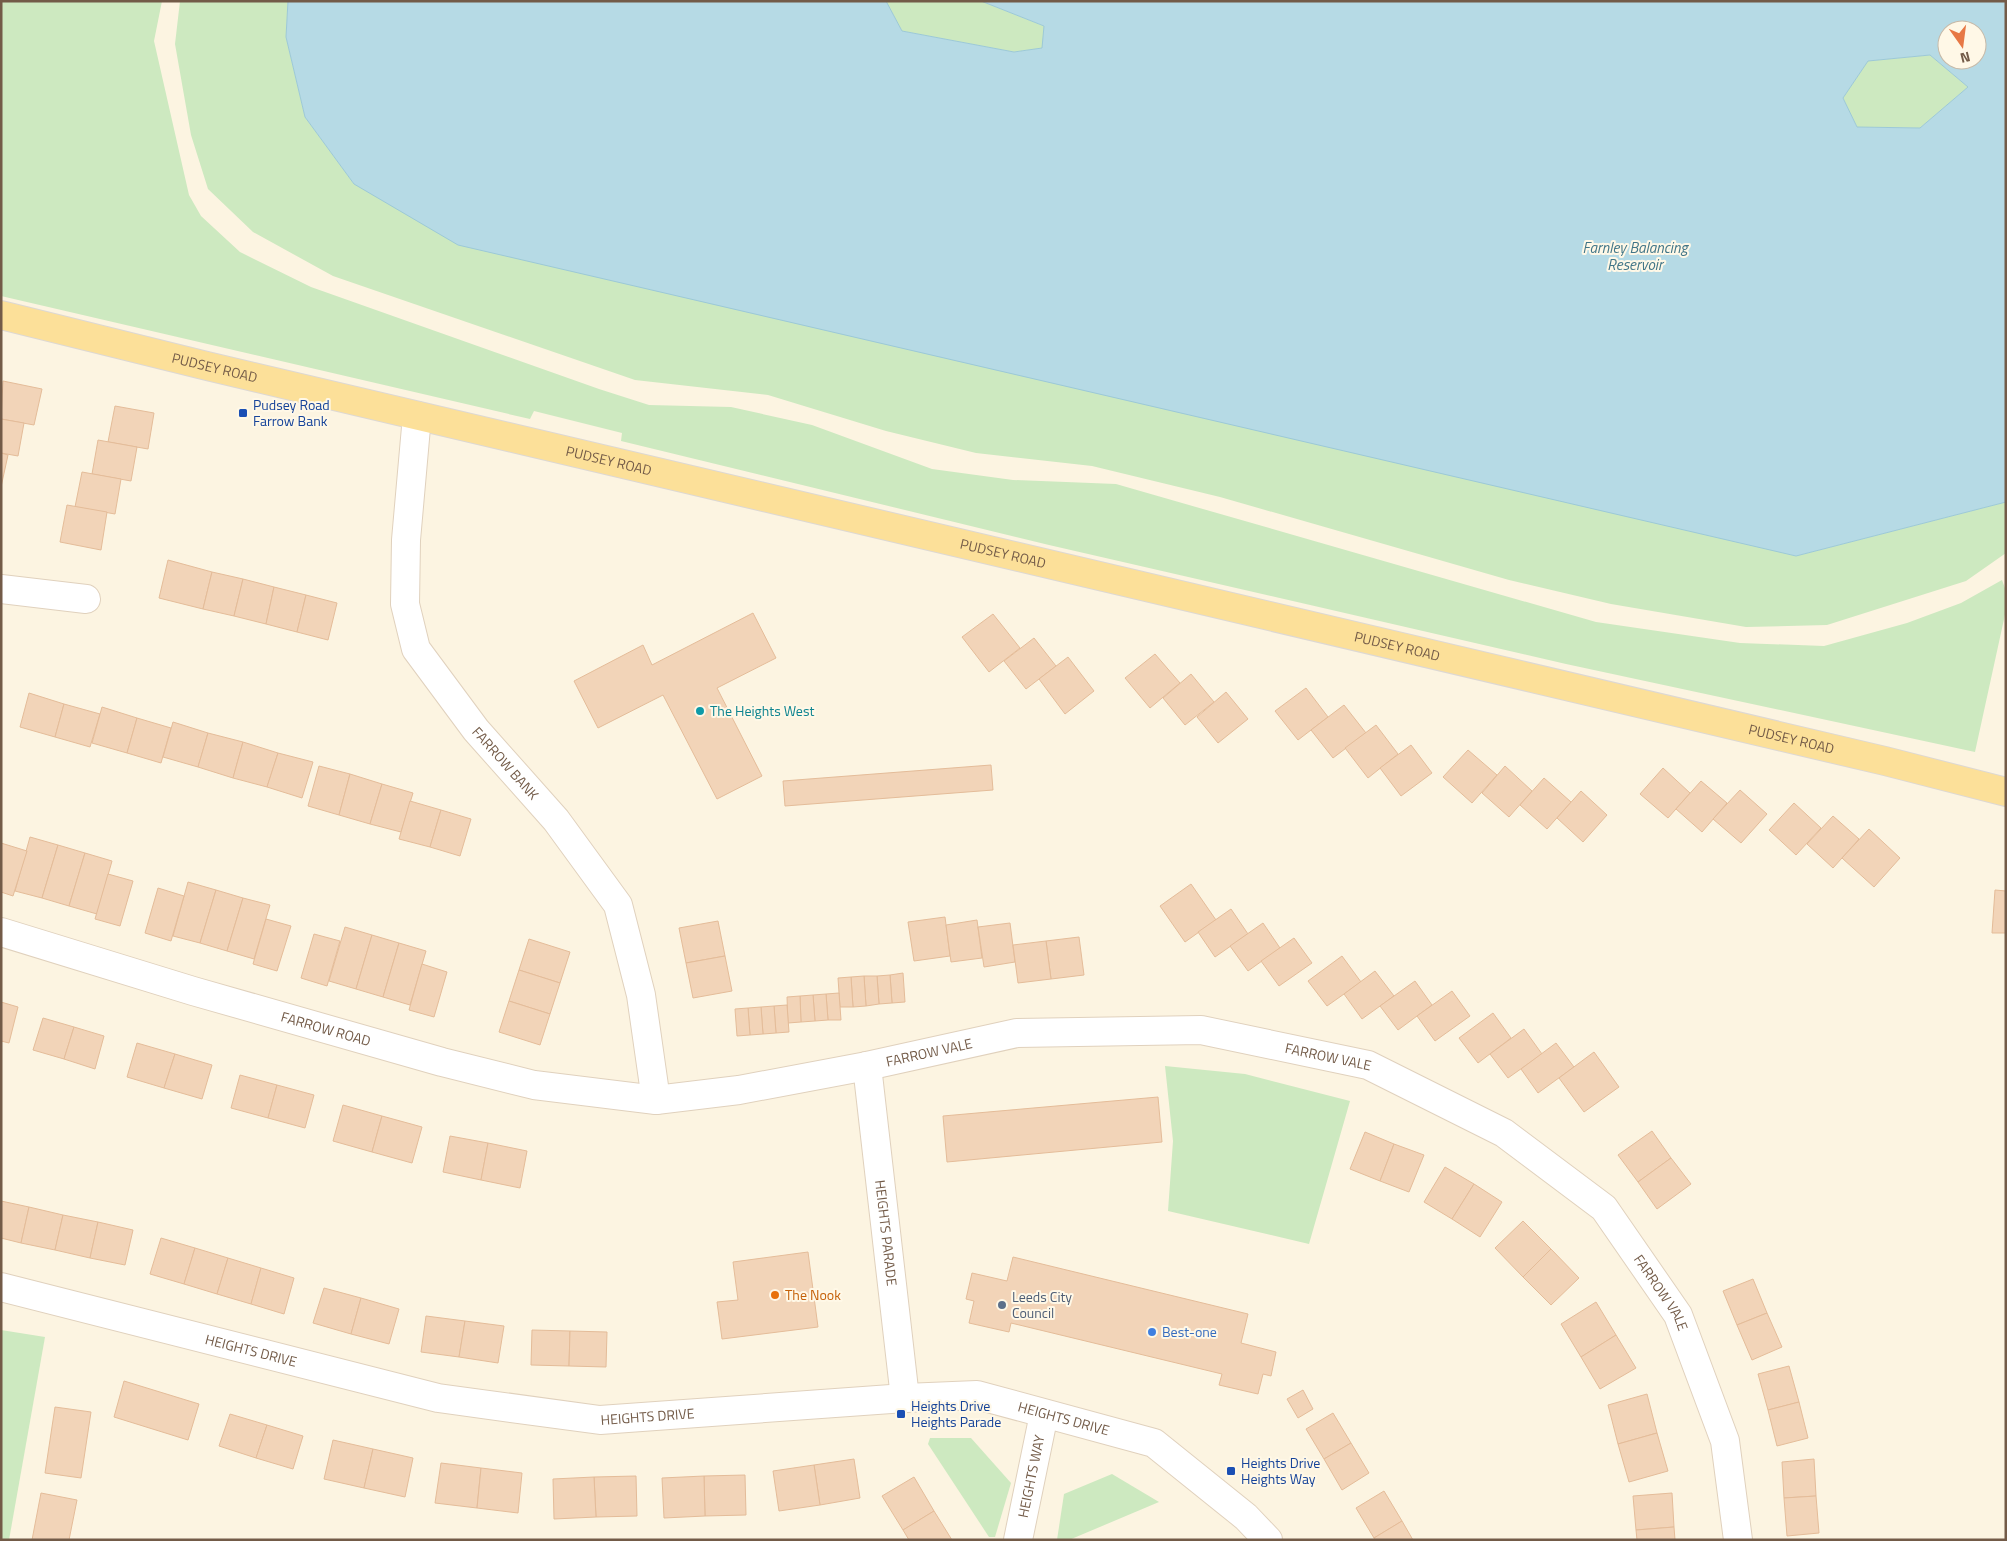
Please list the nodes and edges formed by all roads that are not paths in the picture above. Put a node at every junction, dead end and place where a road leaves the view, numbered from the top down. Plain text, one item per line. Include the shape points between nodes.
1 (1, 315) edge
2 (417, 416) junction
3 (1, 590) edge
4 (86, 599) dead end
5 (2006, 792) edge
6 (1, 932) edge
7 (867, 1066) junction
8 (656, 1100) junction
9 (1, 1287) edge
10 (905, 1398) junction
11 (1044, 1414) junction
12 (1018, 1540) edge
13 (1268, 1540) edge
14 (1738, 1540) edge

1 - 2 main road, PUDSEY ROAD
2 - 5 main road, PUDSEY ROAD
2 - 8 street, FARROW BANK via 406,540 405,604 416,649 476,730 556,820 618,905 640,995
3 - 4 street
6 - 8 street, FARROW ROAD via 442,1062 534,1085
7 - 8 street, FARROW VALE via 739,1090
7 - 10 street, HEIGHTS PARADE
7 - 14 street, FARROW VALE via 1017,1033 1201,1030 1368,1065 1504,1134 1604,1208 1678,1315 1725,1440
9 - 10 street, HEIGHTS DRIVE via 438,1398 600,1420
10 - 11 street, HEIGHTS DRIVE via 977,1396
11 - 12 street, HEIGHTS WAY
11 - 13 street, HEIGHTS DRIVE via 1154,1444 1246,1517

